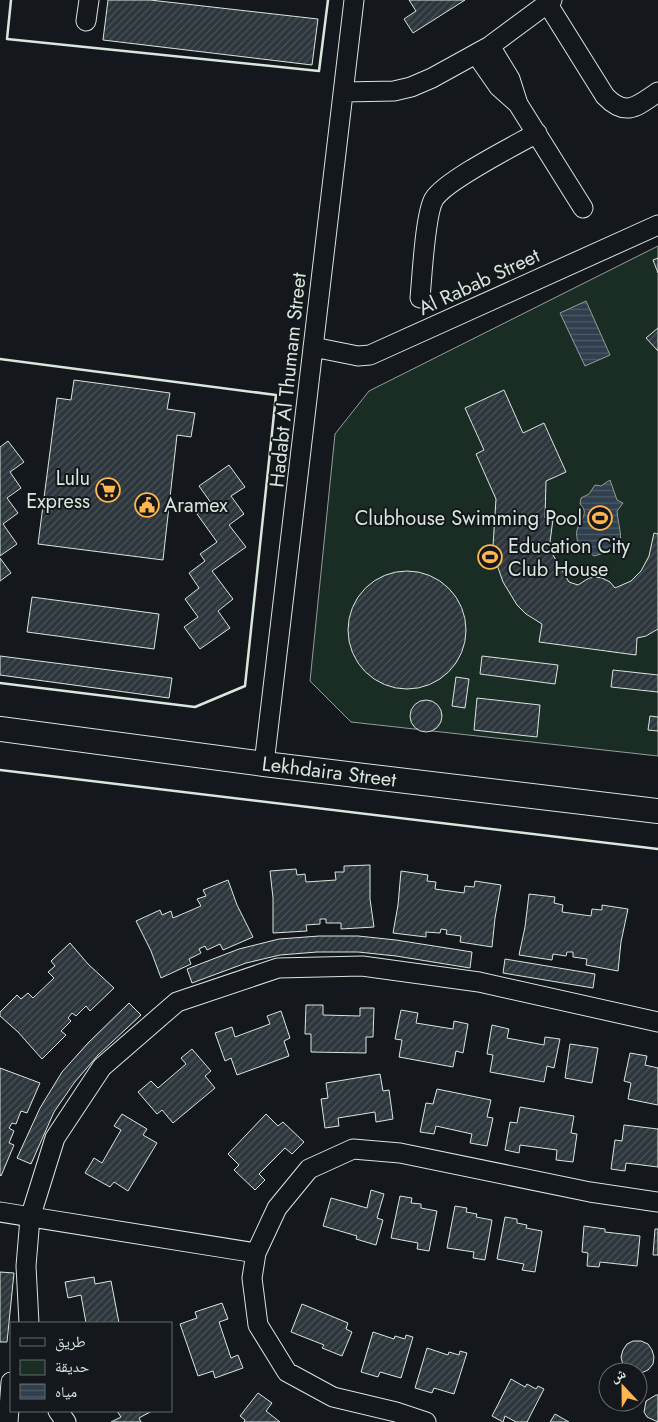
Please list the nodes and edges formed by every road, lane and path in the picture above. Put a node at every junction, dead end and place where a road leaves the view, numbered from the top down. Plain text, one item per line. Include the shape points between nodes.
1 (89, 0) edge
2 (354, 0) edge
3 (550, 2) edge
4 (86, 22) dead end
5 (483, 50) junction
6 (344, 92) junction
7 (658, 92) edge
8 (537, 133) junction
9 (583, 208) dead end
10 (658, 225) edge
11 (420, 298) dead end
12 (313, 346) junction
13 (0, 729) edge
14 (264, 764) junction
15 (658, 811) edge
16 (658, 1022) edge
17 (658, 1202) edge
18 (0, 1212) edge
19 (30, 1218) junction
20 (256, 1253) junction
21 (29, 1322) edge
22 (10, 1395) edge
23 (8, 1422) edge
24 (426, 1422) edge

1 - 4 street
2 - 6 street, Hadabt Al Thumam Street
3 - 5 street
3 - 7 street via 605,96 613,104 632,109
5 - 6 street via 411,87 386,92
5 - 8 street via 500,87 518,104
6 - 12 street, Hadabt Al Thumam Street
8 - 9 street
8 - 11 street via 451,183 433,200
10 - 12 street, Al Rabab Street via 370,355 358,356
12 - 14 street, Hadabt Al Thumam Street
13 - 14 street, Lekhdaira Street
14 - 15 street, Lekhdaira Street
16 - 19 street via 479,982 362,966 278,968 177,1002 102,1067 55,1138
17 - 20 street via 580,1190 400,1152 353,1150 308,1169 276,1208
18 - 19 street
19 - 20 street
19 - 21 street via 26,1266
20 - 24 street via 252,1278 258,1325 287,1372 333,1397
22 - 23 street

